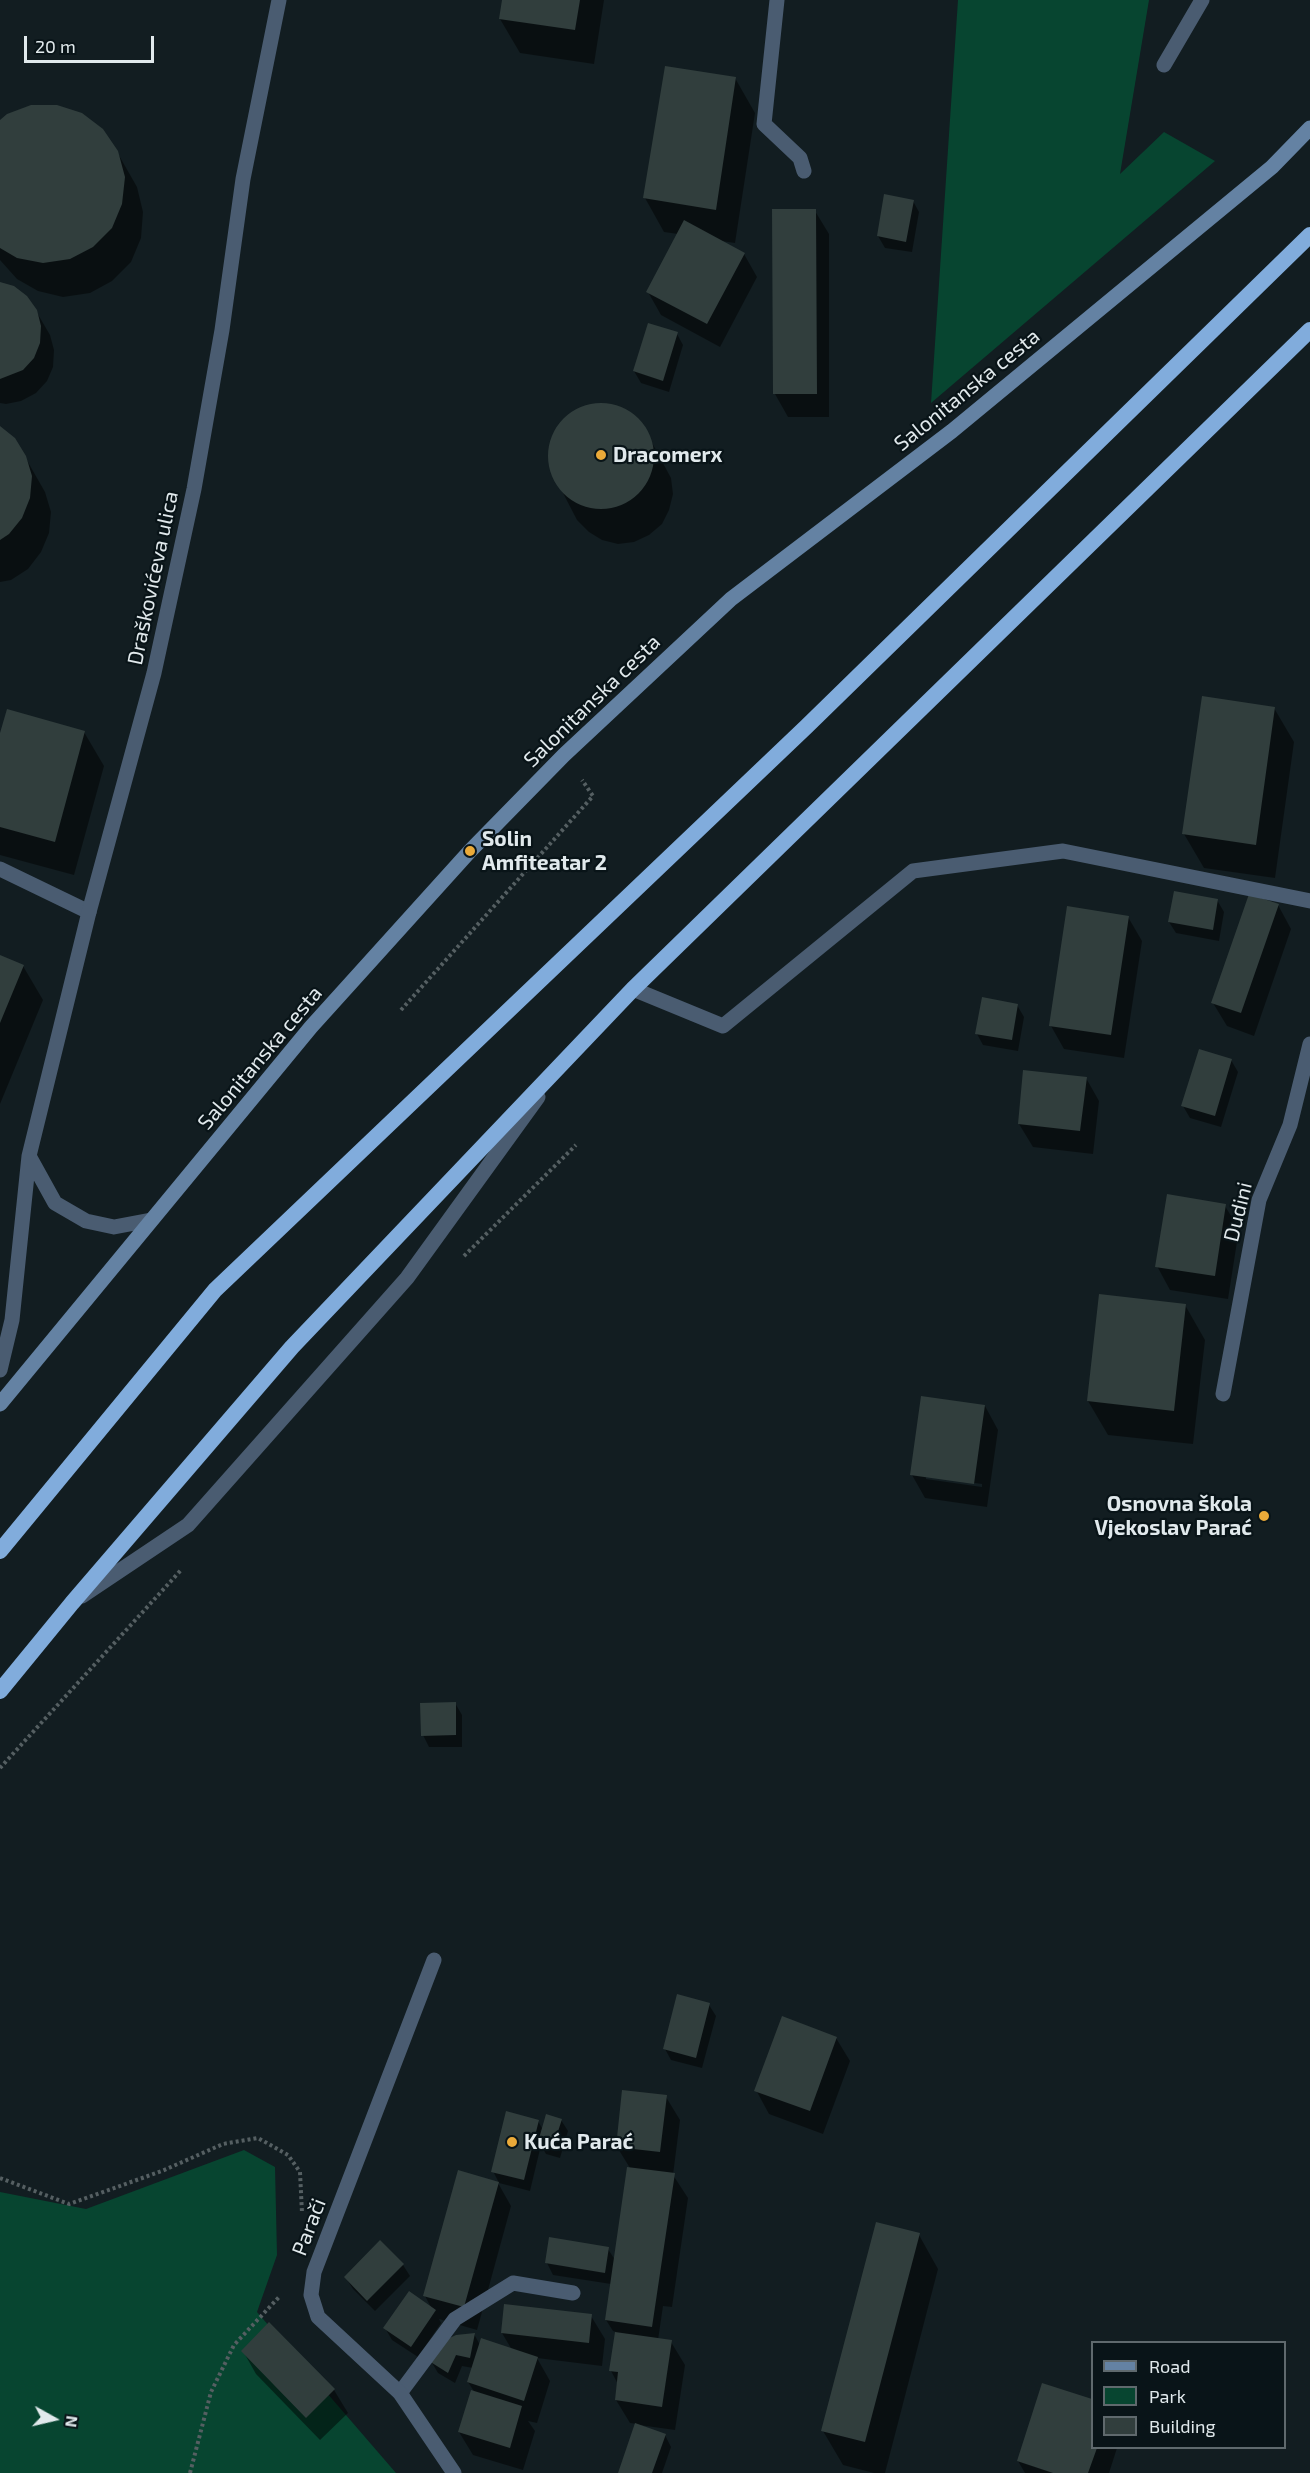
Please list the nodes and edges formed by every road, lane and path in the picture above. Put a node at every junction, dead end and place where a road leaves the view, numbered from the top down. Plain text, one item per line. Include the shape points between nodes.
1 (279, 0) edge
2 (777, 0) edge
3 (1202, 0) edge
4 (1164, 65) dead end
5 (1310, 128) edge
6 (804, 171) dead end
7 (1310, 235) edge
8 (1310, 330) edge
9 (564, 755) junction
10 (0, 869) edge
11 (1310, 901) edge
12 (89, 912) junction
13 (633, 989) junction
14 (401, 1010) dead end
15 (1310, 1044) edge
16 (562, 1064) junction
17 (29, 1156) junction
18 (151, 1220) junction
19 (0, 1370) edge
20 (1223, 1395) dead end
21 (0, 1404) edge
22 (0, 1551) edge
23 (72, 1603) junction
24 (0, 1691) edge
25 (434, 1960) dead end
26 (0, 2178) edge
27 (303, 2221) dead end
28 (314, 2272) junction
29 (573, 2293) dead end
30 (400, 2393) junction
31 (190, 2473) edge
32 (454, 2473) edge

1 - 12 street, Draškovićeva ulica via 243,179 194,489 154,673
2 - 6 street via 764,124 800,158
3 - 4 street
5 - 9 main road, Salonitanska cesta via 1272,167 952,431 731,598
7 - 22 highway via 806,727 215,1290
8 - 13 highway
9 - 14 path via 593,796
9 - 18 main road, Salonitanska cesta via 470,850 311,1027
10 - 12 street
11 - 13 street via 1063,851 913,871 723,1026
12 - 17 street, Draškovićeva ulica
13 - 16 highway
15 - 20 street, Dudini via 1290,1125 1259,1200
16 - 23 highway via 292,1347
16 - 23 street via 407,1278 188,1526
17 - 18 street via 55,1203 86,1221 114,1227
17 - 19 street, Draškovićeva ulica via 12,1320
18 - 21 main road, Salonitanska cesta
23 - 24 highway
25 - 28 street, Parači
26 - 27 path via 69,2204 162,2171 223,2144 258,2138 288,2155 300,2172
28 - 30 street, Parači via 311,2295 318,2317
28 - 31 path via 277,2299 234,2345 211,2392
29 - 30 street via 513,2283 455,2319
30 - 32 street, Parači

